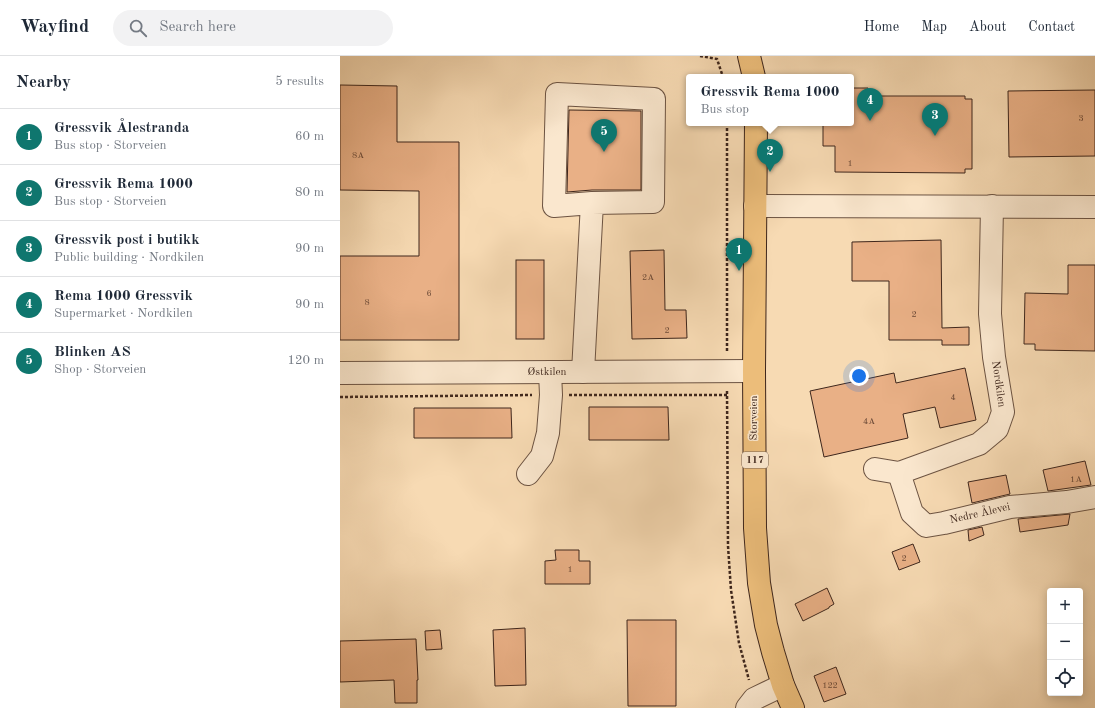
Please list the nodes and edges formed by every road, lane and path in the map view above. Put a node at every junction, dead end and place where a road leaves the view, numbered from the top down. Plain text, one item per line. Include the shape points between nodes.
1 (700, 56) edge
2 (749, 56) edge
3 (722, 74) edge
4 (753, 74) edge
5 (727, 126) edge
6 (756, 126) edge
7 (592, 203) junction
8 (755, 206) junction
9 (992, 206) junction
10 (1095, 207) edge
11 (732, 256) dead end
12 (728, 257) junction
13 (727, 371) junction
14 (754, 371) junction
15 (550, 372) junction
16 (582, 372) junction
17 (340, 373) edge
18 (875, 469) dead end
19 (899, 473) junction
20 (528, 474) dead end
21 (1095, 497) edge
22 (783, 685) junction
23 (751, 704) edge
24 (793, 708) edge

1 - 3 path via 717,59
2 - 4 main road
5 - 12 path
6 - 8 main road, Storveien / 117
7 - 7 street via 653,202 654,100 557,94 554,206
7 - 16 street
8 - 9 street
8 - 14 main road, Storveien / 117
9 - 10 street
9 - 19 street, Nordkilen via 990,314 1003,412 997,429 979,444
11 - 12 path
12 - 13 path
13 - 14 street, Østkilen
13 - 16 street, Østkilen
13 - 23 path via 728,546 731,590
14 - 22 main road, Storveien / 117 via 758,583 766,625
15 - 16 street, Østkilen
15 - 17 street, Østkilen
15 - 20 street via 548,433 542,456
18 - 19 street, Nordkilen
19 - 21 street, Nedre Ålevei via 912,513 926,526 1010,506 1067,502
22 - 23 street
22 - 24 main road, Storveien / 117

